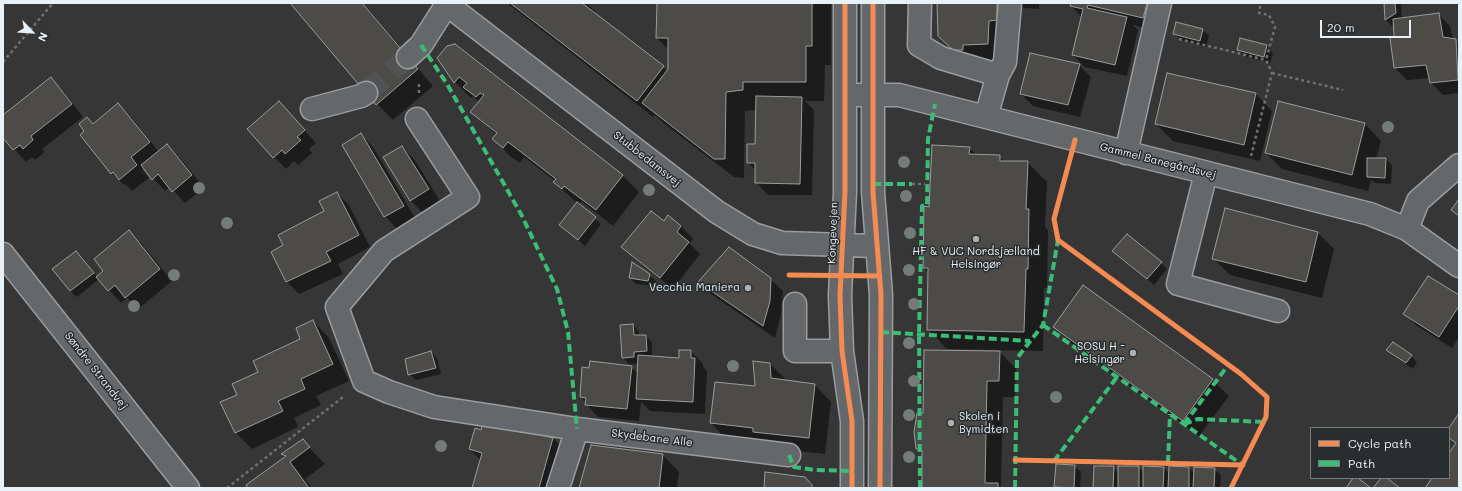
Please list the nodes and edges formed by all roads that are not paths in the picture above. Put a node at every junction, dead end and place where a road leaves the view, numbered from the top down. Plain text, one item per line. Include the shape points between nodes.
1 (845, 3) edge
2 (873, 3) edge
3 (920, 3) edge
4 (999, 3) edge
5 (1010, 3) edge
6 (1160, 3) edge
7 (446, 4) edge
8 (408, 57) tunnel mouth
9 (995, 74) junction
10 (366, 93) tunnel mouth
11 (845, 95) junction
12 (872, 96) junction
13 (312, 109) dead end
14 (986, 117) junction
15 (417, 119) dead end
16 (1126, 153) junction
17 (1459, 165) edge
18 (1206, 173) junction
19 (1407, 229) junction
20 (842, 245) junction
21 (877, 246) junction
22 (3, 254) edge
23 (1459, 266) edge
24 (795, 304) dead end
25 (1278, 311) dead end
26 (842, 351) junction
27 (577, 429) junction
28 (788, 455) dead end
29 (188, 488) edge
30 (558, 488) edge
31 (852, 488) edge
32 (880, 488) edge

1 - 11 street, Kongevejen
2 - 12 street
3 - 9 street via 920,45 941,58
4 - 9 street
5 - 9 street via 1005,62
6 - 16 street
7 - 8 street via 421,45
7 - 20 street, Stubbedamsvej via 723,216 753,234 782,243
9 - 14 street
10 - 13 street
11 - 12 street, Gammel Banegårdsvej
11 - 20 street, Kongevejen
12 - 14 street, Gammel Banegårdsvej via 899,95
12 - 21 street via 873,192
14 - 16 street, Gammel Banegårdsvej
15 - 27 street, Skydebane Alle via 468,197 384,250 337,307 364,381 434,407
16 - 18 street, Gammel Banegårdsvej
17 - 19 street via 1418,201
18 - 19 street, Gammel Banegårdsvej via 1370,214
18 - 25 street via 1178,284
19 - 23 street, Gammel Banegårdsvej
20 - 21 street, Stubbedamsvej
20 - 26 street, Kongevejen
21 - 32 street via 881,295
22 - 29 street, Søndre Strandvej
24 - 26 street via 795,351
26 - 31 street, Kongevejen via 852,421
27 - 28 street, Skydebane Alle
27 - 30 street

